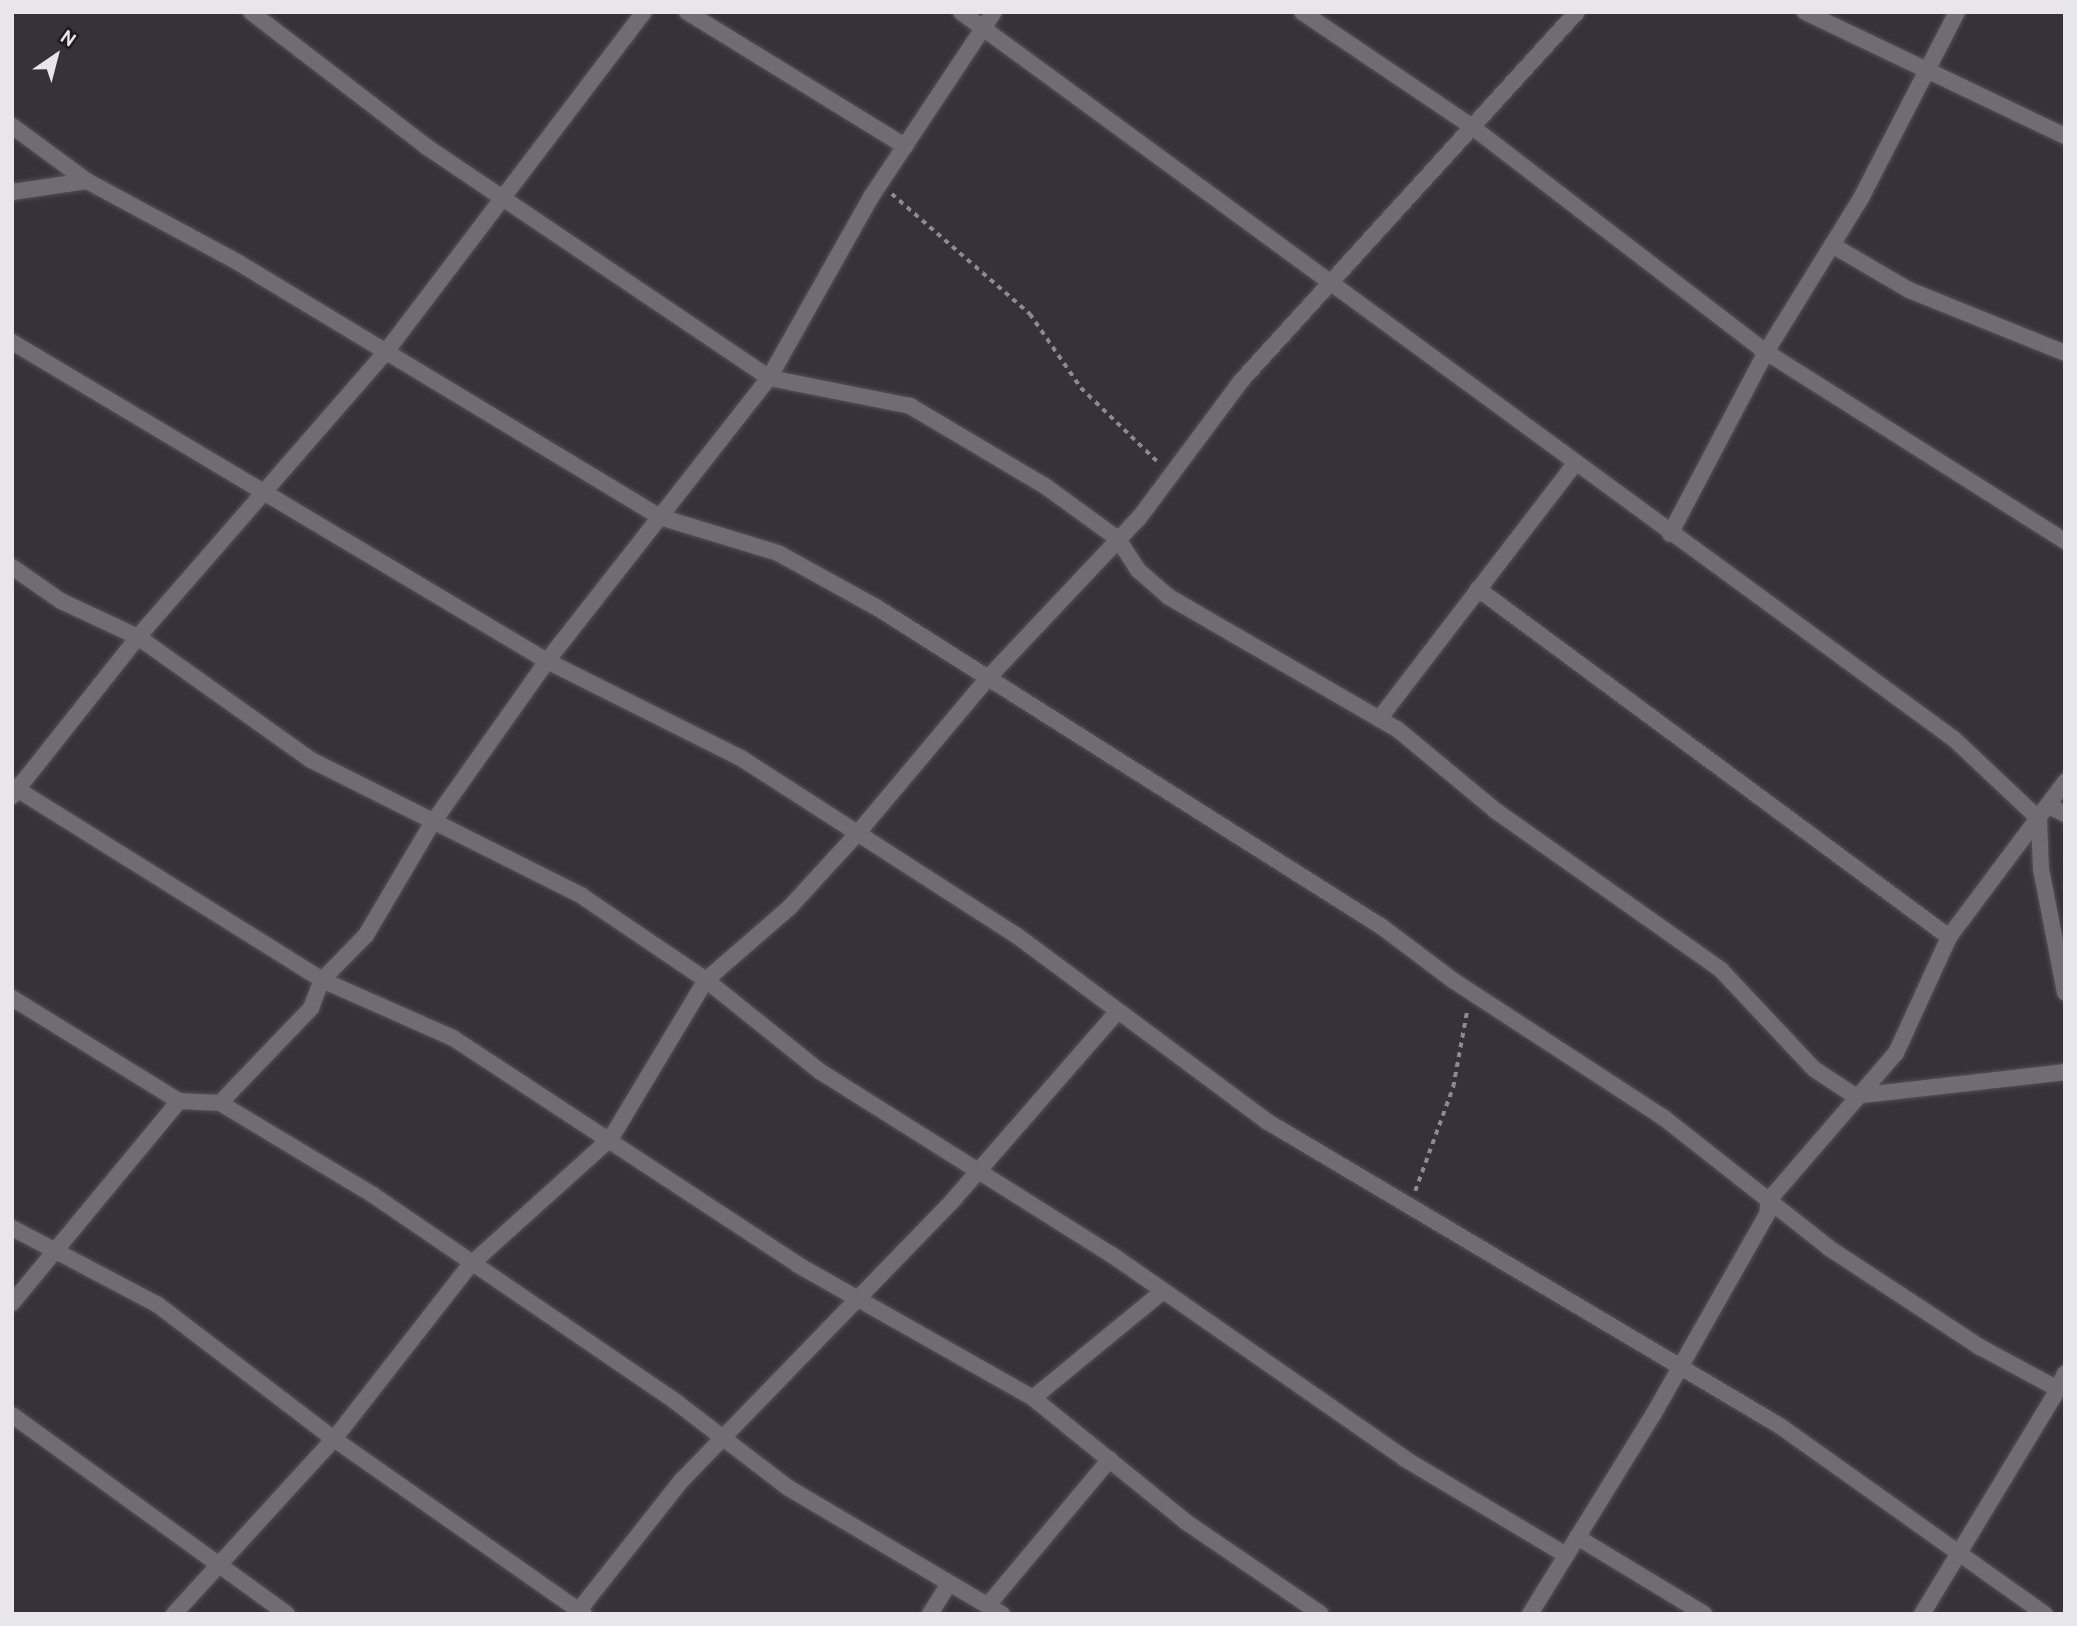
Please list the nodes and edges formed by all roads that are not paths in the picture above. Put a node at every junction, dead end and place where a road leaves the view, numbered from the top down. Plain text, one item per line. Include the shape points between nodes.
1 (251, 12) edge
2 (644, 12) edge
3 (687, 12) edge
4 (961, 12) edge
5 (994, 12) edge
6 (1302, 12) edge
7 (1577, 12) edge
8 (1805, 12) edge
9 (1957, 12) edge
10 (982, 26) junction
11 (1923, 73) junction
12 (12, 126) edge
13 (1471, 126) junction
14 (2065, 136) edge
15 (905, 146) junction
16 (86, 181) junction
17 (12, 192) edge
18 (502, 201) junction
19 (1832, 246) junction
20 (1329, 288) junction
21 (12, 342) edge
22 (1766, 352) junction
23 (385, 353) junction
24 (2065, 353) edge
25 (769, 378) junction
26 (1573, 466) junction
27 (268, 495) junction
28 (660, 517) junction
29 (1670, 534) junction
30 (1118, 539) junction
31 (2065, 541) edge
32 (12, 567) edge
33 (1478, 589) junction
34 (138, 637) junction
35 (547, 661) junction
36 (988, 678) junction
37 (1379, 719) junction
38 (2065, 782) edge
39 (14, 791) edge
40 (2044, 812) junction
41 (2065, 814) edge
42 (431, 825) junction
43 (857, 834) junction
44 (1949, 937) junction
45 (322, 980) junction
46 (706, 980) junction
47 (2065, 993) edge
48 (12, 998) edge
49 (1117, 1012) junction
50 (2065, 1072) edge
51 (1855, 1096) junction
52 (179, 1101) junction
53 (220, 1103) junction
54 (611, 1138) junction
55 (979, 1171) junction
56 (1769, 1200) junction
57 (12, 1228) edge
58 (50, 1253) junction
59 (470, 1265) junction
60 (1162, 1292) junction
61 (854, 1299) junction
62 (12, 1303) edge
63 (1677, 1364) junction
64 (2065, 1373) edge
65 (2057, 1389) junction
66 (1033, 1398) junction
67 (12, 1415) edge
68 (721, 1438) junction
69 (334, 1439) junction
70 (1110, 1459) junction
71 (1577, 1537) junction
72 (1960, 1553) junction
73 (1566, 1555) junction
74 (213, 1565) junction
75 (947, 1587) junction
76 (988, 1605) junction
77 (579, 1613) edge
78 (174, 1614) edge
79 (287, 1614) edge
80 (930, 1614) edge
81 (1002, 1614) edge
82 (1321, 1614) edge
83 (1530, 1614) edge
84 (1704, 1614) edge
85 (1922, 1614) edge
86 (2045, 1614) edge

1 - 18 street
2 - 18 street
3 - 15 street
4 - 10 street
5 - 10 street
6 - 13 street
7 - 13 street
8 - 11 street
9 - 11 street
10 - 15 street
10 - 20 street
11 - 14 street
11 - 19 street
12 - 16 street
13 - 20 street
13 - 22 street
15 - 25 street
16 - 17 street
16 - 23 street via 202,241
18 - 23 street
18 - 25 street
19 - 22 street
19 - 24 street via 1909,290
20 - 26 street
20 - 30 street via 1241,381
21 - 27 street
22 - 29 street
22 - 31 street
23 - 27 street
23 - 28 street
25 - 28 street
25 - 30 street via 910,406 1045,486
26 - 29 street
26 - 33 street
27 - 34 street
27 - 35 street
28 - 35 street
28 - 36 street via 778,553
29 - 40 street via 1954,739
30 - 36 street
30 - 37 street via 1138,570 1169,597
32 - 34 street via 61,601
33 - 37 street
33 - 44 street
34 - 39 street
34 - 42 street via 311,760
35 - 42 street
35 - 43 street via 741,758
36 - 43 street
36 - 56 street via 1272,853 1470,992 1664,1118
37 - 51 street via 1733,979 1814,1069
38 - 40 street
39 - 45 street
40 - 41 street
40 - 44 street
40 - 47 street via 2041,869
42 - 45 street via 366,934
42 - 46 street via 582,896
43 - 46 street via 790,906
43 - 49 street via 1016,935
44 - 51 street via 1896,1053
45 - 53 street via 311,1008
45 - 54 street via 453,1038
46 - 54 street
46 - 55 street via 821,1072
48 - 52 street
49 - 55 street
49 - 63 street via 1268,1122 1412,1202
50 - 51 street
51 - 56 street
52 - 53 street
52 - 58 street
53 - 59 street via 373,1195
54 - 59 street
54 - 61 street
55 - 60 street
55 - 61 street
56 - 63 street via 1768,1214
56 - 65 street via 1980,1347
57 - 58 street
58 - 62 street
58 - 69 street via 158,1305
59 - 68 street
59 - 69 street
60 - 66 street
60 - 73 street via 1405,1458
61 - 66 street
61 - 68 street
63 - 71 street
63 - 72 street via 1780,1426
64 - 65 street
65 - 72 street
66 - 70 street
67 - 74 street
68 - 75 street
68 - 77 street
69 - 74 street
69 - 77 street
70 - 76 street
70 - 82 street via 1186,1522
71 - 73 street
71 - 84 street
72 - 85 street
72 - 86 street
73 - 83 street
74 - 78 street
74 - 79 street
75 - 76 street
75 - 80 street
76 - 81 street

